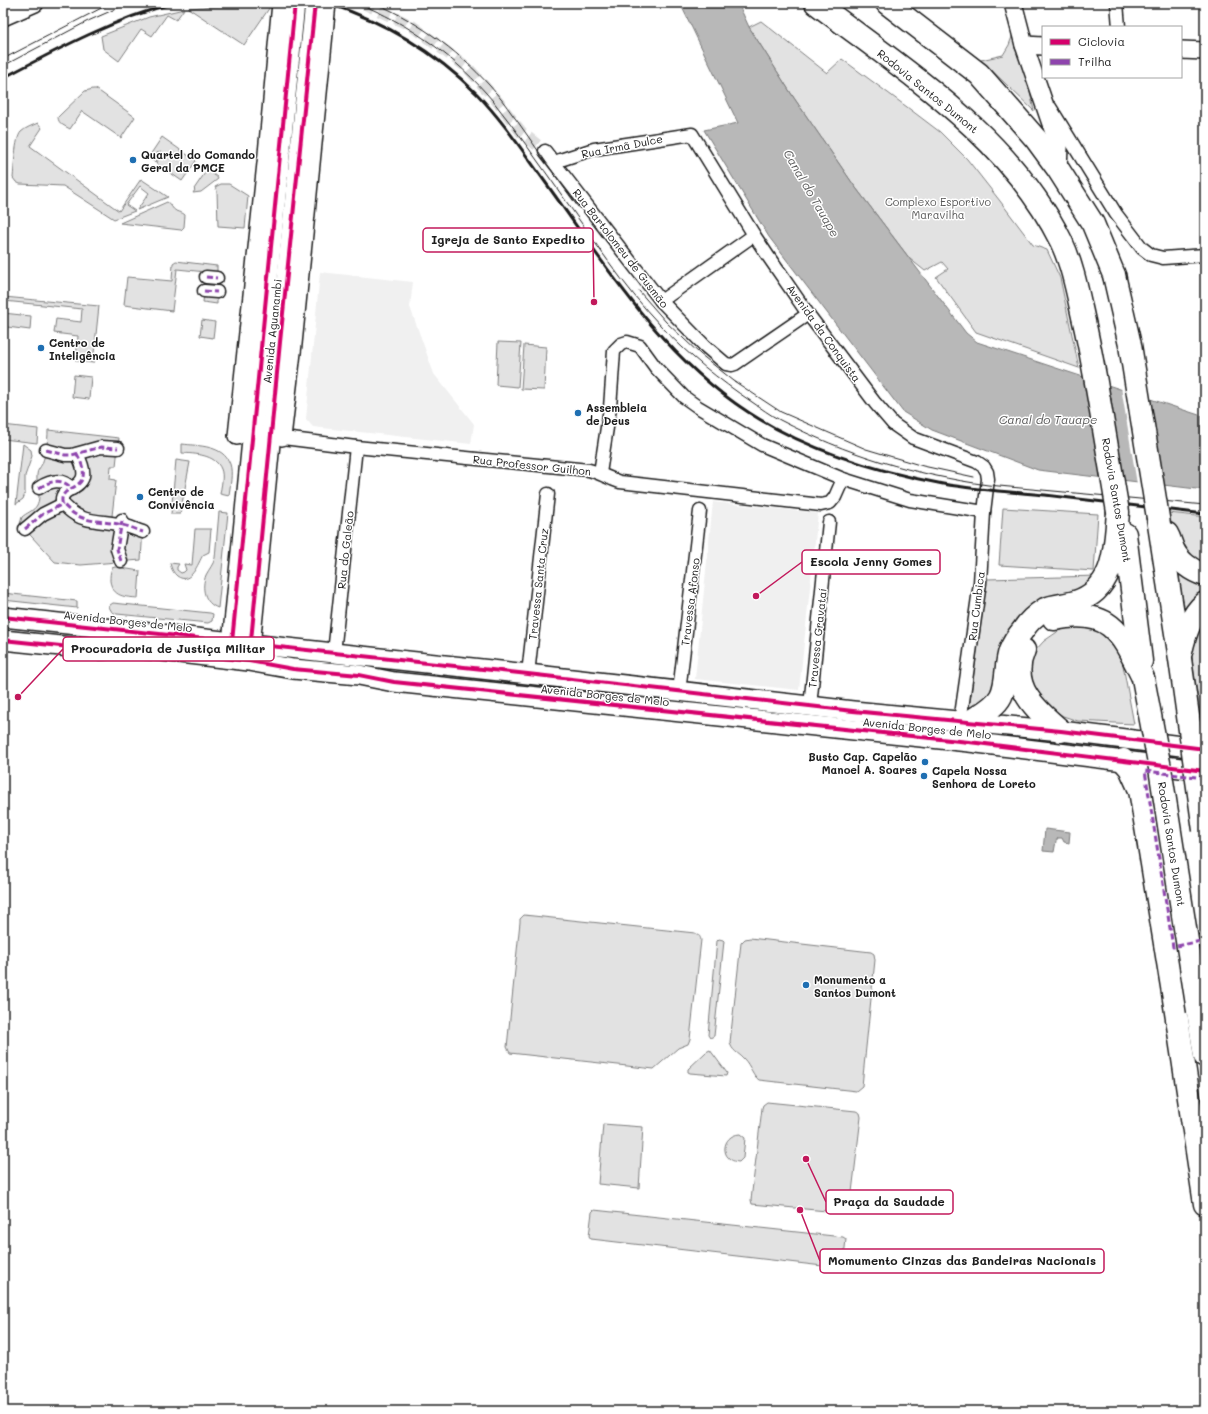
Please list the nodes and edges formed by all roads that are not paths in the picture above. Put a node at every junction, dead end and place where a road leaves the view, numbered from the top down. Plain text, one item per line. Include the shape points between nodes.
1 (35, 3) edge
2 (281, 3) edge
3 (295, 3) edge
4 (315, 3) edge
5 (327, 3) edge
6 (816, 3) edge
7 (887, 3) edge
8 (1013, 3) edge
9 (1117, 3) edge
10 (3, 17) edge
11 (1119, 26) edge
12 (1024, 45) junction
13 (1042, 46) edge
14 (1182, 50) edge
15 (1205, 51) edge
16 (283, 52) junction
17 (1039, 89) junction
18 (692, 134) joint
19 (306, 151) junction
20 (545, 151) tunnel mouth
21 (554, 162) junction
22 (1058, 169) junction
23 (754, 235) junction
24 (1205, 255) edge
25 (204, 291) dead end
26 (217, 292) dead end
27 (661, 300) junction
28 (808, 314) junction
29 (244, 435) junction
30 (277, 437) junction
31 (356, 447) junction
32 (118, 448) dead end
33 (46, 450) dead end
34 (77, 454) junction
35 (600, 473) junction
36 (843, 480) junction
37 (39, 488) dead end
38 (72, 489) junction
39 (987, 490) joint
40 (548, 494) dead end
41 (63, 504) junction
42 (700, 511) dead end
43 (984, 512) junction
44 (1118, 512) junction
45 (1158, 518) junction
46 (122, 522) junction
47 (829, 522) dead end
48 (24, 529) dead end
49 (143, 532) dead end
50 (121, 562) dead end
51 (1205, 575) edge
52 (1205, 603) edge
53 (1068, 610) junction
54 (3, 617) edge
55 (3, 640) edge
56 (99, 650) junction
57 (231, 650) junction
58 (250, 653) junction
59 (334, 653) junction
60 (1180, 659) junction
61 (451, 666) junction
62 (523, 673) junction
63 (1143, 678) junction
64 (394, 682) junction
65 (474, 690) junction
66 (679, 692) junction
67 (720, 696) junction
68 (810, 706) junction
69 (670, 711) junction
70 (964, 722) junction
71 (1061, 732) junction
72 (1205, 749) edge
73 (1122, 760) junction
74 (1205, 771) edge
75 (1205, 778) edge
76 (1205, 835) edge
77 (1205, 940) edge
78 (1205, 1056) edge
79 (1205, 1204) edge

1 - 10 street
2 - 16 street, Avenida Aguanambi
3 - 16 main road, Avenida Aguanambi
4 - 19 main road, Avenida Aguanambi
5 - 19 street, Avenida Aguanambi
6 - 44 highway, Rodovia Santos Dumont, bridge via 969,122 1005,159 1037,200 1061,241 1076,284 1092,358
7 - 22 highway via 979,74 1036,139
8 - 12 street
9 - 11 street
12 - 13 street
12 - 17 street
14 - 15 street
16 - 29 main road, Avenida Aguanambi
17 - 22 street via 1059,147
17 - 24 street via 1116,214 1142,248 1151,255 1163,258
18 - 21 street, Rua Irmã Dulce via 594,150
18 - 23 street, Avenida da Conquista
19 - 30 main road, Avenida Aguanambi
20 - 21 street, Rua Bartolomeu de Gusmão
21 - 27 street, Rua Bartolomeu de Gusmão
22 - 45 highway, bridge via 1093,224 1114,275 1130,345
23 - 27 street
23 - 28 street, Avenida da Conquista
25 - 26 street
27 - 28 street, Rua Bartolomeu de Gusmão via 705,346 726,364 732,365
28 - 39 street, Avenida da Conquista via 892,424 913,438 977,462 988,472
29 - 30 street, Rua Professor Guilhon
29 - 57 main road, Avenida Aguanambi
30 - 31 street, Rua Professor Guilhon
30 - 58 main road, Avenida Aguanambi
31 - 35 street, Rua Professor Guilhon
31 - 59 street, Rua do Galeão
32 - 34 street via 101,448
33 - 34 street via 65,455
34 - 38 street via 84,476 82,482
35 - 36 street, Rua Professor Guilhon via 620,482 821,505 830,503
35 - 36 street via 610,408 614,351 627,342 640,346 656,368 684,397 698,407 762,445
36 - 43 street via 910,500
37 - 38 street via 62,481
38 - 41 street via 63,497
39 - 43 street, Rua Cumbica
40 - 62 street, Travessa Santa Cruz
41 - 46 street via 82,518
41 - 48 street via 43,514
42 - 66 street, Travessa Afonso
43 - 70 street, Rua Cumbica via 980,583
44 - 53 highway via 1114,559 1110,571 1092,594
44 - 63 highway, Rodovia Santos Dumont via 1124,530
45 - 51 highway via 1183,564
45 - 60 highway
46 - 49 street
46 - 50 street via 117,549
47 - 68 street, Travessa Gravataí
52 - 60 highway via 1198,609 1185,635
53 - 63 highway via 1097,619 1114,628 1126,643
53 - 70 highway via 1046,609 1023,629 1010,651 1001,696 993,706
53 - 71 highway via 1051,619 1034,634 1020,658 1019,671 1028,699
54 - 57 main road, Avenida Borges de Melo
55 - 56 main road, Avenida Borges de Melo
56 - 57 main road, Avenida Borges de Melo via 127,647
56 - 64 main road, Avenida Borges de Melo via 126,660 254,674 358,683
57 - 58 main road, Avenida Borges de Melo
58 - 59 main road, Avenida Borges de Melo
58 - 64 main road, Avenida Borges de Melo via 293,669 359,675
59 - 61 main road, Avenida Borges de Melo
60 - 76 highway, bridge
61 - 62 main road, Avenida Borges de Melo
61 - 64 main road via 455,674 448,680
62 - 65 main road via 475,678 470,680 469,688
62 - 66 main road, Avenida Borges de Melo
63 - 78 highway, Rodovia Santos Dumont, bridge via 1160,768
64 - 65 main road, Avenida Borges de Melo
65 - 69 main road, Avenida Borges de Melo
66 - 67 main road, Avenida Borges de Melo
67 - 68 main road, Avenida Borges de Melo
67 - 69 main road via 683,701
68 - 70 main road, Avenida Borges de Melo
69 - 73 main road, Avenida Borges de Melo
70 - 71 main road, Avenida Borges de Melo
71 - 72 main road, Avenida Borges de Melo
73 - 74 main road, Avenida Borges de Melo
73 - 79 highway via 1130,768 1140,790
75 - 77 street via 1145,771 1173,946

